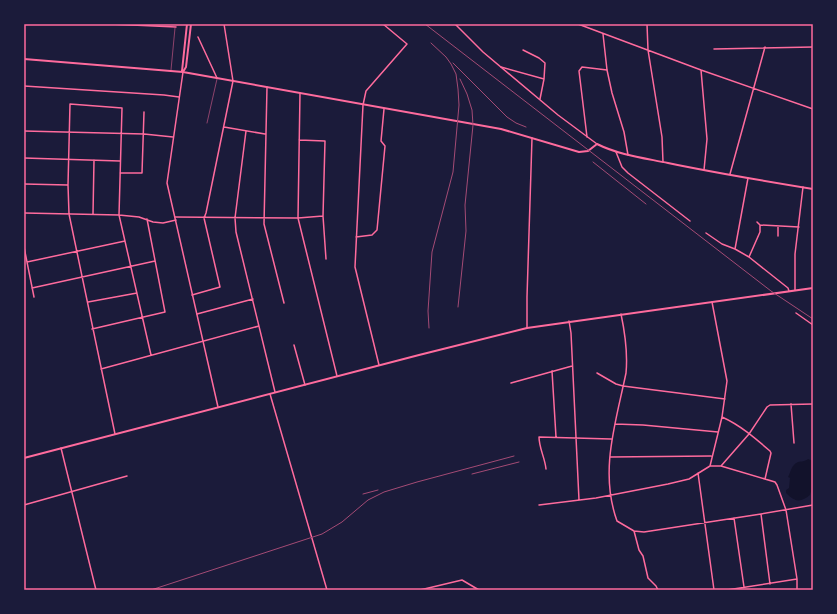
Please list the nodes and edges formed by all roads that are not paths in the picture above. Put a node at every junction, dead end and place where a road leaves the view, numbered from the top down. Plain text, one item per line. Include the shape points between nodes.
1 (110, 24) edge
2 (187, 24) edge
3 (190, 24) edge
4 (224, 24) edge
5 (383, 24) edge
6 (455, 24) edge
7 (578, 24) edge
8 (647, 24) edge
9 (176, 25) edge
10 (604, 34) junction
11 (198, 37) dead end
12 (765, 47) junction
13 (813, 47) edge
14 (714, 49) dead end
15 (523, 50) dead end
16 (648, 50) junction
17 (24, 59) edge
18 (500, 67) junction
19 (607, 70) junction
20 (701, 70) junction
21 (171, 71) junction
22 (183, 72) junction
23 (217, 78) junction
24 (544, 79) junction
25 (233, 81) junction
26 (24, 86) edge
27 (267, 87) junction
28 (754, 89) junction
29 (300, 93) junction
30 (179, 97) junction
31 (540, 100) junction
32 (362, 105) junction
33 (384, 109) junction
34 (813, 109) edge
35 (144, 112) dead end
36 (207, 123) dead end
37 (223, 127) junction
38 (24, 131) edge
39 (246, 131) junction
40 (70, 132) junction
41 (121, 133) junction
42 (144, 134) junction
43 (265, 134) junction
44 (173, 137) junction
45 (587, 137) junction
46 (532, 138) junction
47 (299, 140) junction
48 (597, 144) junction
49 (616, 152) junction
50 (628, 155) junction
51 (24, 158) edge
52 (69, 159) junction
53 (94, 160) junction
54 (120, 161) junction
55 (663, 162) junction
56 (704, 170) junction
57 (120, 173) junction
58 (730, 175) junction
59 (748, 178) junction
60 (24, 184) edge
61 (68, 185) junction
62 (803, 187) junction
63 (813, 189) edge
64 (24, 213) edge
65 (69, 214) junction
66 (93, 214) junction
67 (119, 215) junction
68 (323, 216) junction
69 (175, 217) junction
70 (204, 218) junction
71 (235, 218) junction
72 (264, 218) junction
73 (298, 218) junction
74 (147, 219) junction
75 (176, 220) junction
76 (690, 221) dead end
77 (757, 222) dead end
78 (760, 225) junction
79 (778, 226) junction
80 (799, 227) junction
81 (706, 233) dead end
82 (778, 236) dead end
83 (356, 237) junction
84 (125, 241) junction
85 (24, 247) edge
86 (735, 249) junction
87 (76, 251) junction
88 (749, 257) junction
89 (326, 259) dead end
90 (155, 261) junction
91 (27, 262) junction
92 (131, 266) junction
93 (82, 277) junction
94 (32, 288) junction
95 (813, 288) edge
96 (795, 290) junction
97 (789, 291) junction
98 (137, 293) junction
99 (192, 295) junction
100 (34, 297) dead end
101 (253, 299) junction
102 (712, 302) junction
103 (87, 303) junction
104 (284, 303) dead end
105 (796, 313) dead end
106 (196, 314) junction
107 (622, 314) junction
108 (142, 318) junction
109 (569, 321) junction
110 (813, 325) edge
111 (258, 326) junction
112 (527, 328) junction
113 (92, 329) junction
114 (203, 342) junction
115 (294, 345) dead end
116 (151, 355) junction
117 (379, 365) junction
118 (572, 366) junction
119 (100, 369) junction
120 (552, 371) junction
121 (597, 373) dead end
122 (337, 376) junction
123 (511, 383) dead end
124 (305, 384) junction
125 (623, 386) junction
126 (275, 392) junction
127 (270, 394) junction
128 (725, 399) junction
129 (791, 404) junction
130 (813, 404) edge
131 (218, 407) junction
132 (722, 417) junction
133 (615, 424) junction
134 (718, 432) junction
135 (115, 434) junction
136 (749, 434) junction
137 (556, 437) junction
138 (576, 438) junction
139 (612, 439) junction
140 (794, 443) dead end
141 (61, 448) junction
142 (711, 456) junction
143 (610, 457) junction
144 (24, 458) edge
145 (710, 466) junction
146 (720, 466) junction
147 (546, 469) dead end
148 (698, 473) junction
149 (127, 476) dead end
150 (765, 480) junction
151 (71, 492) junction
152 (610, 495) junction
153 (579, 500) junction
154 (813, 504) edge
155 (24, 505) edge
156 (539, 505) dead end
157 (786, 510) junction
158 (760, 514) junction
159 (734, 518) junction
160 (705, 522) junction
161 (634, 531) junction
162 (797, 580) junction
163 (770, 584) junction
164 (744, 587) junction
165 (96, 590) edge
166 (327, 590) edge
167 (420, 590) edge
168 (479, 590) edge
169 (658, 590) edge
170 (714, 590) edge
171 (727, 590) edge
172 (797, 590) edge

1 - 9 street
2 - 22 main road
3 - 22 main road via 186,67
4 - 25 street
5 - 32 street via 407,44 366,91
6 - 18 street
7 - 10 street
8 - 16 street
9 - 21 lane
10 - 16 street
10 - 19 street
11 - 23 street
12 - 13 street
12 - 14 street
12 - 28 street
15 - 24 street via 545,63
16 - 20 street
16 - 55 street via 662,137
17 - 21 main road
18 - 24 street
18 - 31 street
19 - 45 street via 582,67 579,71
19 - 50 street
20 - 28 street
20 - 56 street via 707,139
21 - 22 main road
22 - 23 main road
22 - 30 street
23 - 25 main road
23 - 36 lane
24 - 31 street
25 - 27 main road
25 - 37 street
26 - 30 street
27 - 29 main road
27 - 43 street
28 - 34 street
28 - 58 street
29 - 32 main road
29 - 47 street
30 - 44 street
31 - 45 street
32 - 33 main road
32 - 83 street
33 - 46 main road via 501,129
33 - 83 street via 381,141 385,146 377,230 372,235
35 - 42 street
37 - 39 street
37 - 70 street
38 - 40 street
39 - 43 street
39 - 71 street
40 - 41 street
40 - 41 street via 70,104 122,108
40 - 52 street
41 - 42 street
41 - 54 street
42 - 44 street
42 - 57 street via 142,173
43 - 72 street
44 - 69 street via 167,183
45 - 48 street
46 - 48 main road via 579,152 588,151
46 - 112 street
47 - 68 street via 325,141
47 - 73 street
48 - 49 main road
49 - 50 main road
49 - 76 street via 622,167 628,173
50 - 55 main road
51 - 52 street
52 - 53 street
52 - 61 street
53 - 54 street
53 - 66 street
54 - 57 street
55 - 56 main road
56 - 58 main road
57 - 67 street
58 - 59 main road
59 - 62 main road
59 - 86 street
60 - 61 street
61 - 65 street
62 - 63 main road
62 - 80 street
64 - 65 street
65 - 66 street
65 - 87 street
66 - 67 street
67 - 74 street
67 - 84 street
68 - 73 street
68 - 89 street
69 - 70 street
69 - 75 street
70 - 71 street
70 - 99 street via 220,287
71 - 72 street
71 - 101 street via 236,232
72 - 73 street
72 - 104 street
73 - 122 street
74 - 75 street via 163,223
74 - 90 street
75 - 99 street
77 - 78 street
78 - 79 street
78 - 88 street via 760,232
79 - 80 street
79 - 82 street
80 - 96 street via 795,254
81 - 86 street
83 - 117 street via 355,267
84 - 87 street
84 - 92 street
85 - 91 street
86 - 88 street
87 - 91 street
87 - 93 street
88 - 97 street
90 - 92 street
90 - 108 street via 165,312
91 - 94 street
92 - 93 street
92 - 98 street
93 - 94 street
93 - 103 street
94 - 100 street
95 - 96 main road
96 - 97 main road
97 - 102 main road
98 - 103 street
98 - 108 street
99 - 106 street
101 - 106 street
101 - 111 street
102 - 107 main road
102 - 128 street via 726,373
103 - 113 street
105 - 110 street
106 - 114 street
107 - 109 main road
107 - 125 street via 627,361
108 - 113 street
108 - 116 street
109 - 112 main road
109 - 118 street
111 - 114 street
111 - 126 street
112 - 117 main road
113 - 119 street
114 - 116 street
114 - 131 street
115 - 124 street
116 - 119 street
117 - 122 main road
118 - 120 street
118 - 138 street
119 - 135 street
120 - 123 street
120 - 137 street
121 - 125 street
122 - 124 main road
124 - 126 main road
125 - 128 street
125 - 133 street
126 - 127 main road
127 - 131 main road
127 - 166 street
128 - 132 street
129 - 130 street
129 - 136 street via 767,407
129 - 140 street
131 - 135 main road
132 - 134 street
132 - 136 street
133 - 134 street
133 - 139 street
134 - 142 street
135 - 141 main road
136 - 146 street
136 - 150 street via 770,451
137 - 138 street
137 - 147 street via 539,437
138 - 139 street
138 - 153 street
139 - 143 street
141 - 144 main road
141 - 151 street
142 - 143 street
142 - 145 street
143 - 152 street
145 - 146 street
145 - 148 street
146 - 150 street
148 - 152 street via 678,482
148 - 160 street
149 - 151 street
150 - 157 street via 777,485
151 - 155 street
151 - 165 street
152 - 153 street
152 - 161 street via 617,521
153 - 156 street
154 - 157 street
157 - 158 street
157 - 162 street
158 - 159 street
158 - 163 street
159 - 160 street
159 - 164 street
160 - 161 street via 644,532
160 - 170 street
161 - 169 street via 648,578
162 - 163 street
162 - 172 street
163 - 164 street
164 - 171 street
167 - 168 street via 462,580

